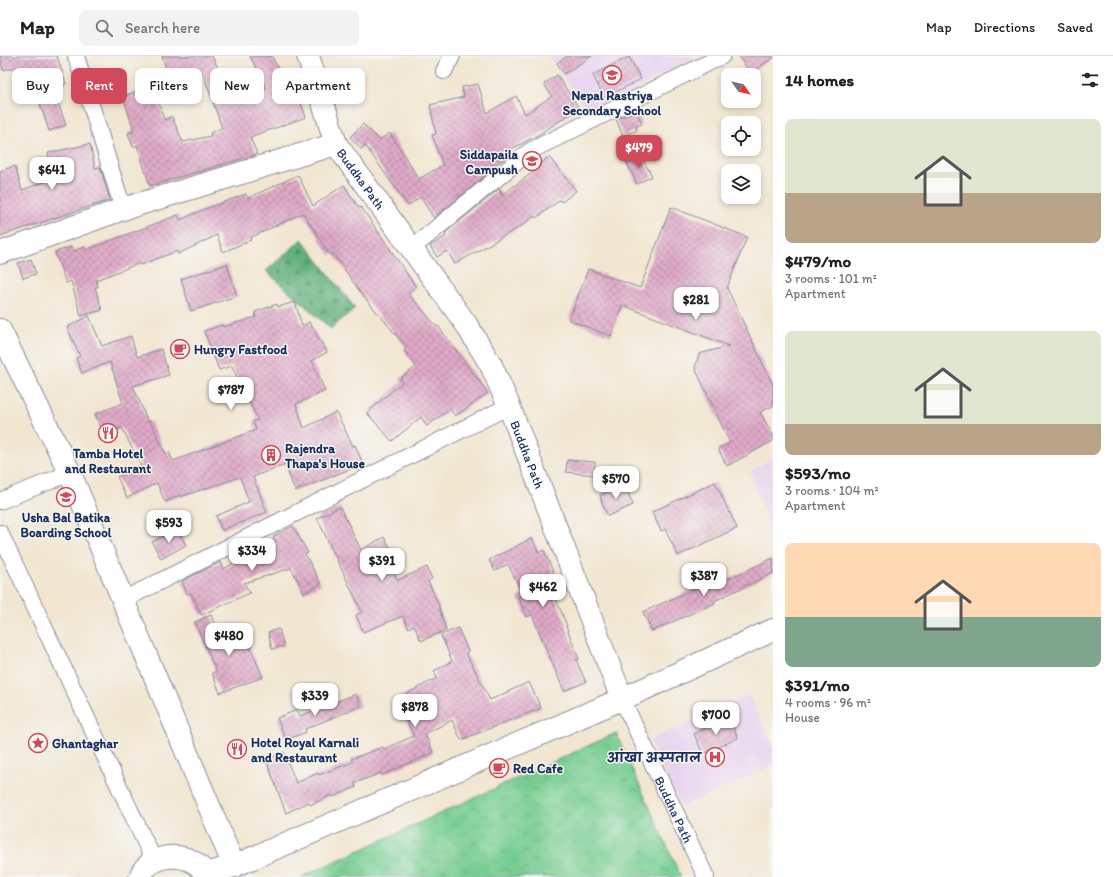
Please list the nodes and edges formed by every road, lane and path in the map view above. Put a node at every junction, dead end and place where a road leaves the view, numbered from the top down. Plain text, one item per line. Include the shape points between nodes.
1 (76, 56) edge
2 (308, 56) edge
3 (452, 56) edge
4 (722, 56) edge
5 (444, 71) dead end
6 (336, 144) junction
7 (123, 209) junction
8 (411, 249) junction
9 (0, 253) edge
10 (0, 330) edge
11 (509, 406) junction
12 (70, 472) junction
13 (0, 501) edge
14 (0, 533) edge
15 (123, 600) junction
16 (773, 630) edge
17 (622, 699) junction
18 (234, 866) junction
19 (147, 869) edge
20 (206, 875) edge
21 (706, 877) edge

1 - 7 street
2 - 6 street, Buddha Path
3 - 5 street
4 - 8 street via 530,151
6 - 7 street
6 - 8 street, Buddha Path
7 - 9 street
8 - 11 street, Buddha Path via 466,324 491,364
10 - 12 street
11 - 15 street
11 - 17 street, Buddha Path
12 - 13 street
12 - 15 street
14 - 19 street
15 - 18 street
16 - 17 street
17 - 18 street
17 - 21 street, Buddha Path
18 - 20 street
19 - 20 street via 173,856 191,860

